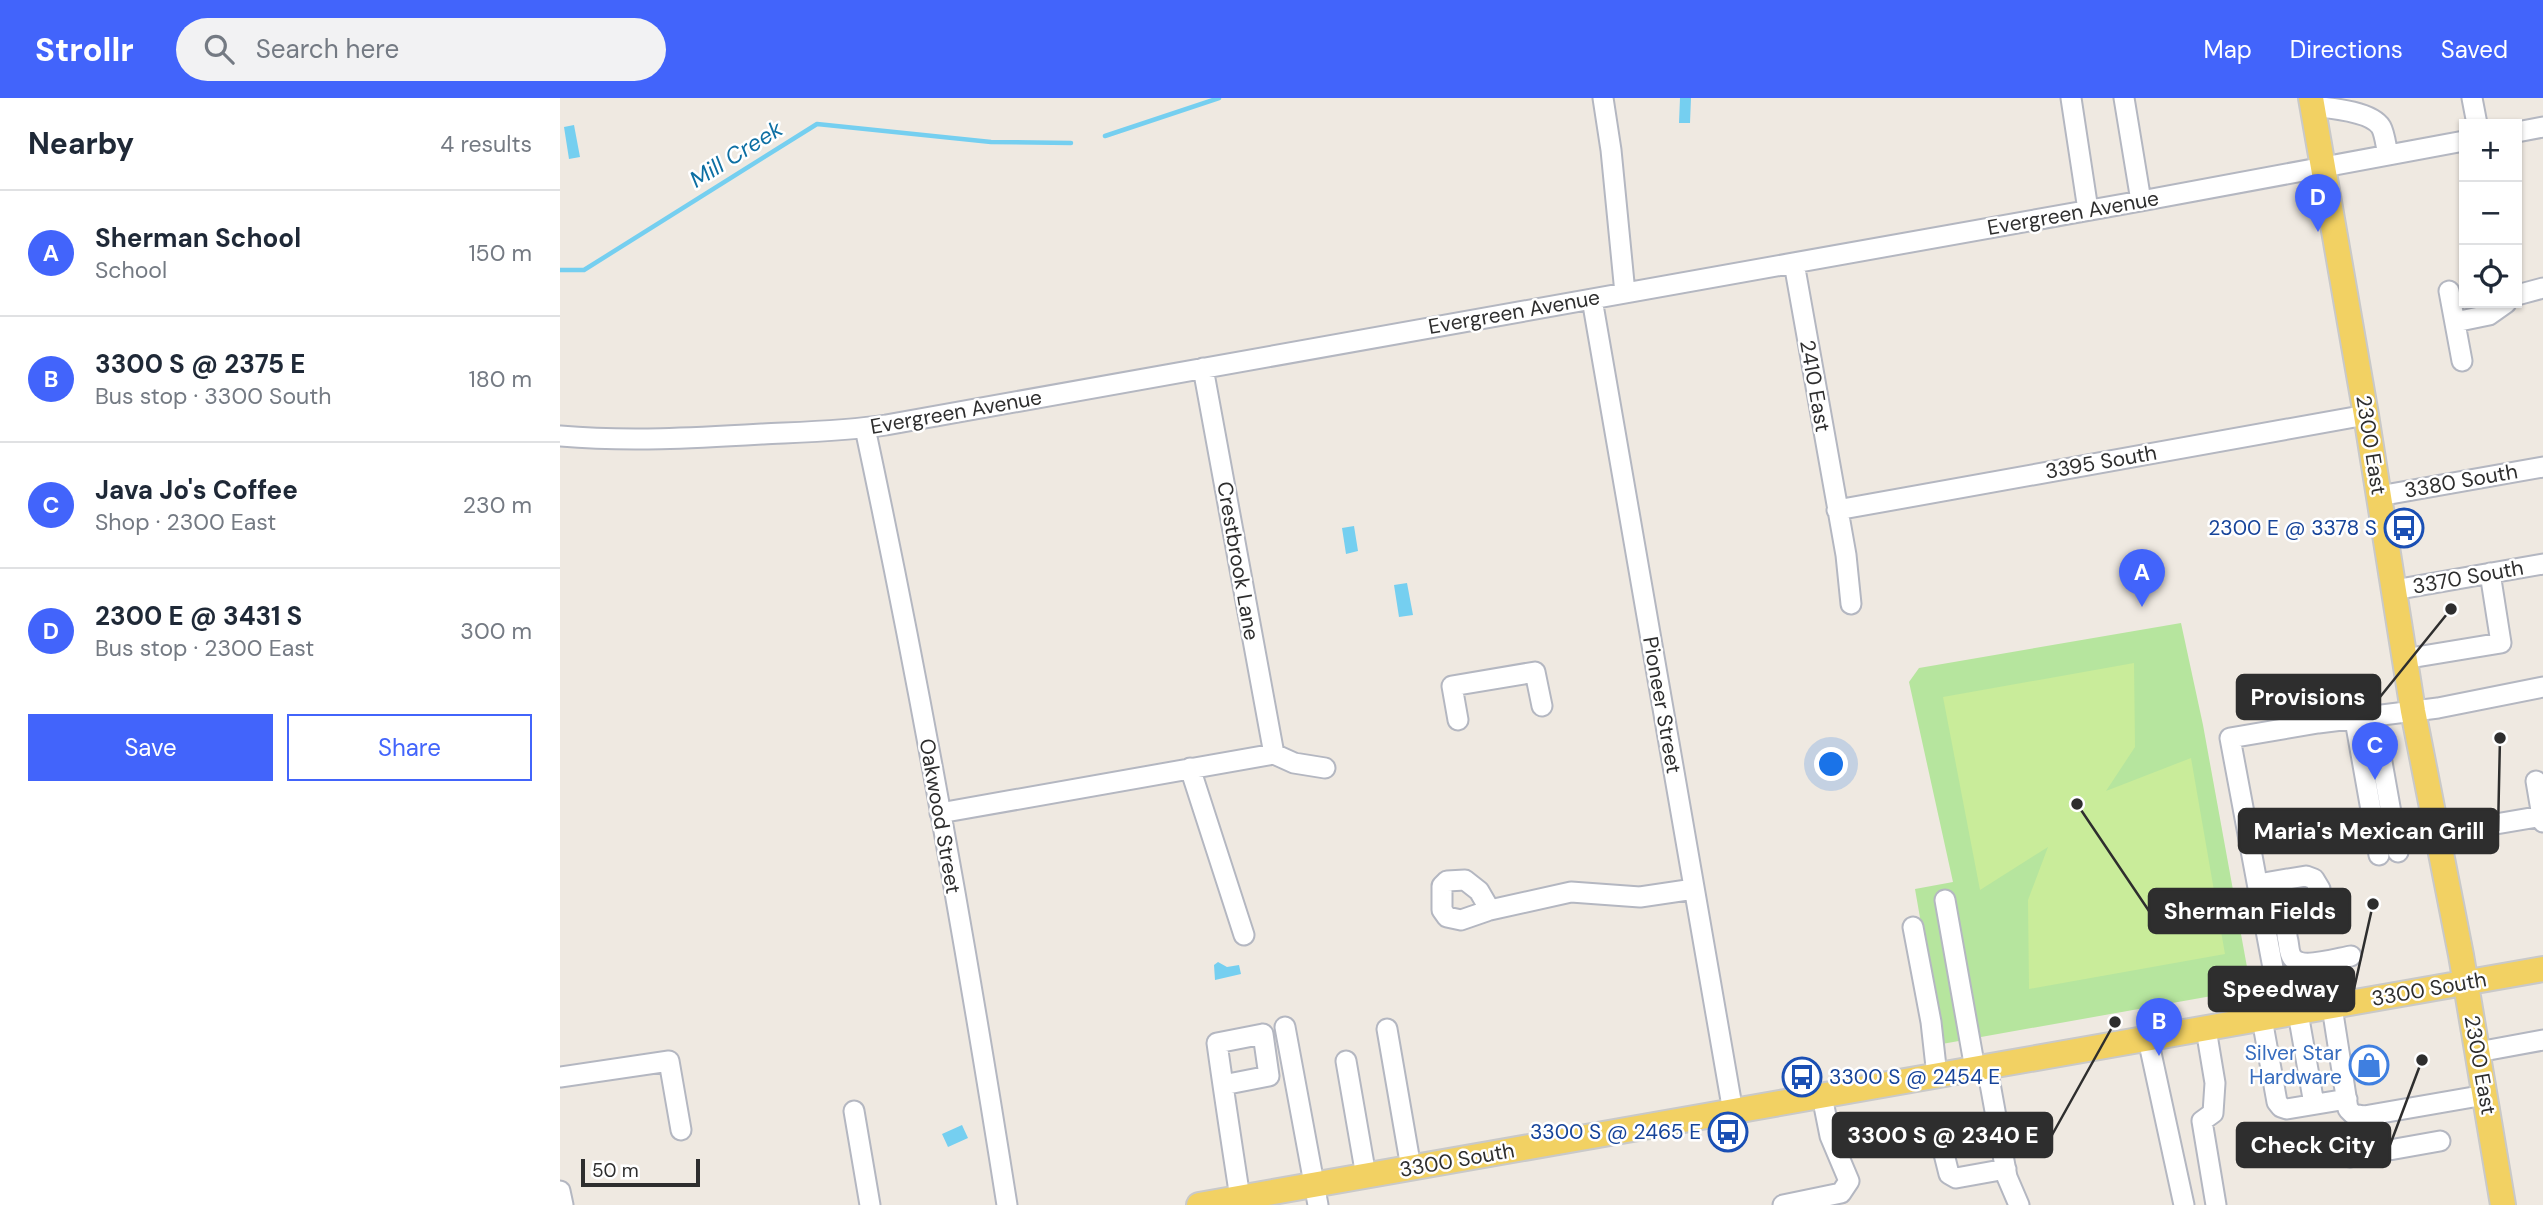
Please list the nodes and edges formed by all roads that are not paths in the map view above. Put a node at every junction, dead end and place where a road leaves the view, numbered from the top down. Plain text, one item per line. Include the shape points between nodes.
1 (1603, 98) edge
2 (2071, 98) edge
3 (2124, 98) edge
4 (2472, 98) edge
5 (2311, 102) edge
6 (2346, 104) edge
7 (2476, 119) edge
8 (2543, 127) edge
9 (2522, 131) edge
10 (2459, 142) edge
11 (2388, 155) junction
12 (2323, 166) junction
13 (2141, 201) junction
14 (2088, 210) junction
15 (1794, 263) junction
16 (2543, 288) edge
17 (2449, 291) dead end
18 (1625, 293) junction
19 (2522, 294) edge
20 (1591, 299) junction
21 (2498, 308) edge
22 (2455, 322) junction
23 (2462, 361) dead end
24 (1203, 368) junction
25 (2366, 415) junction
26 (865, 428) junction
27 (560, 436) edge
28 (2543, 467) edge
29 (2379, 496) junction
30 (1837, 510) junction
31 (2543, 564) edge
32 (2490, 573) junction
33 (2393, 590) junction
34 (1851, 604) dead end
35 (2404, 659) junction
36 (2543, 687) edge
37 (1542, 706) dead end
38 (2413, 710) junction
39 (2365, 718) junction
40 (1458, 720) dead end
41 (1274, 754) junction
42 (1190, 768) junction
43 (1325, 768) dead end
44 (2536, 781) dead end
45 (940, 813) junction
46 (2542, 819) edge
47 (2437, 834) junction
48 (2388, 854) dead end
49 (2258, 884) junction
50 (1694, 889) junction
51 (1945, 900) dead end
52 (1490, 910) dead end
53 (1913, 927) dead end
54 (1244, 935) dead end
55 (2351, 956) dead end
56 (2543, 969) edge
57 (2466, 982) junction
58 (2332, 1007) junction
59 (2281, 1016) junction
60 (1285, 1027) dead end
61 (1387, 1029) dead end
62 (2206, 1029) junction
63 (2148, 1039) junction
64 (2543, 1040) edge
65 (2477, 1052) junction
66 (1346, 1061) dead end
67 (1981, 1068) junction
68 (1937, 1076) junction
69 (560, 1077) edge
70 (1223, 1085) dead end
71 (2485, 1095) junction
72 (1822, 1096) junction
73 (2347, 1099) junction
74 (2314, 1104) junction
75 (854, 1111) dead end
76 (1733, 1112) junction
77 (1998, 1127) junction
78 (681, 1130) dead end
79 (2440, 1141) dead end
80 (2350, 1157) dead end
81 (1410, 1168) junction
82 (2006, 1169) junction
83 (1366, 1176) junction
84 (560, 1191) edge
85 (1316, 1195) edge
86 (1240, 1198) junction
87 (563, 1205) edge
88 (870, 1205) edge
89 (1007, 1205) edge
90 (1199, 1205) edge
91 (1783, 1205) edge
92 (2019, 1205) edge
93 (2185, 1205) edge
94 (2217, 1205) edge
95 (2503, 1205) edge

1 - 18 street
2 - 14 street
3 - 13 street
4 - 7 street
5 - 6 street
5 - 12 main road, 2300 East
6 - 11 street via 2379,125
8 - 9 street
10 - 11 street, Evergreen Avenue
11 - 12 street, Evergreen Avenue
12 - 13 street, Evergreen Avenue
12 - 25 main road, 2300 East
13 - 14 street, Evergreen Avenue
14 - 15 street, Evergreen Avenue
15 - 18 street, Evergreen Avenue
15 - 30 street, 2410 East
16 - 19 street
17 - 22 street
18 - 20 street, Evergreen Avenue
20 - 24 street, Evergreen Avenue
20 - 50 street, Pioneer Street
21 - 22 street
22 - 23 street
24 - 26 street, Evergreen Avenue
24 - 41 street, Crestbrook Lane
25 - 29 main road, 2300 East
25 - 30 street, 3395 South
26 - 27 street, Evergreen Avenue via 668,440
26 - 45 street, Oakwood Street
28 - 29 street, 3380 South
29 - 33 main road, 2300 East
30 - 34 street, 2410 East
31 - 32 street, 3370 South
32 - 33 street, 3370 South
32 - 35 street via 2501,643
33 - 35 main road, 2300 East
35 - 38 main road, 2300 East
36 - 38 street
37 - 40 street via 1535,672 1452,685
38 - 39 street
38 - 47 main road, 2300 East
39 - 48 street
39 - 49 street via 2230,738
41 - 42 street
41 - 43 street
42 - 45 street
42 - 54 street
44 - 46 street
45 - 89 street, Oakwood Street
46 - 47 street
47 - 57 main road, 2300 East
49 - 55 street via 2314,879 2321,905 2288,926 2291,956 2297,962 2310,963
49 - 59 street
50 - 52 street via 1640,897 1571,892
50 - 76 street, Pioneer Street
51 - 67 street
53 - 68 street
56 - 57 main road, 3300 South
57 - 58 main road, 3300 South
57 - 65 main road, 2300 East
58 - 59 main road, 3300 South
58 - 73 street
59 - 62 main road, 3300 South
59 - 74 street
59 - 74 street via 2277,1102 2287,1109
60 - 85 street
61 - 81 street
62 - 63 main road, 3300 South
62 - 94 street via 2215,1083 2213,1113 2202,1121
63 - 67 main road, 3300 South
63 - 93 street
64 - 65 street
65 - 71 main road, 2300 East
66 - 83 street
67 - 68 main road, 3300 South
67 - 77 street
68 - 72 main road, 3300 South
69 - 78 street via 669,1061
70 - 86 street
71 - 73 street via 2364,1116 2348,1110
71 - 95 main road, 2300 East
72 - 76 main road, 3300 South
72 - 91 street via 1830,1136 1849,1181 1841,1193
73 - 74 street
75 - 88 street
76 - 81 main road, 3300 South
77 - 82 street
77 - 82 street via 1945,1136 1941,1142 1949,1174 1956,1178
79 - 80 street
81 - 83 main road, 3300 South
82 - 92 street
83 - 85 main road, 3300 South
84 - 87 street
85 - 86 main road, 3300 South
86 - 90 main road, 3300 South

